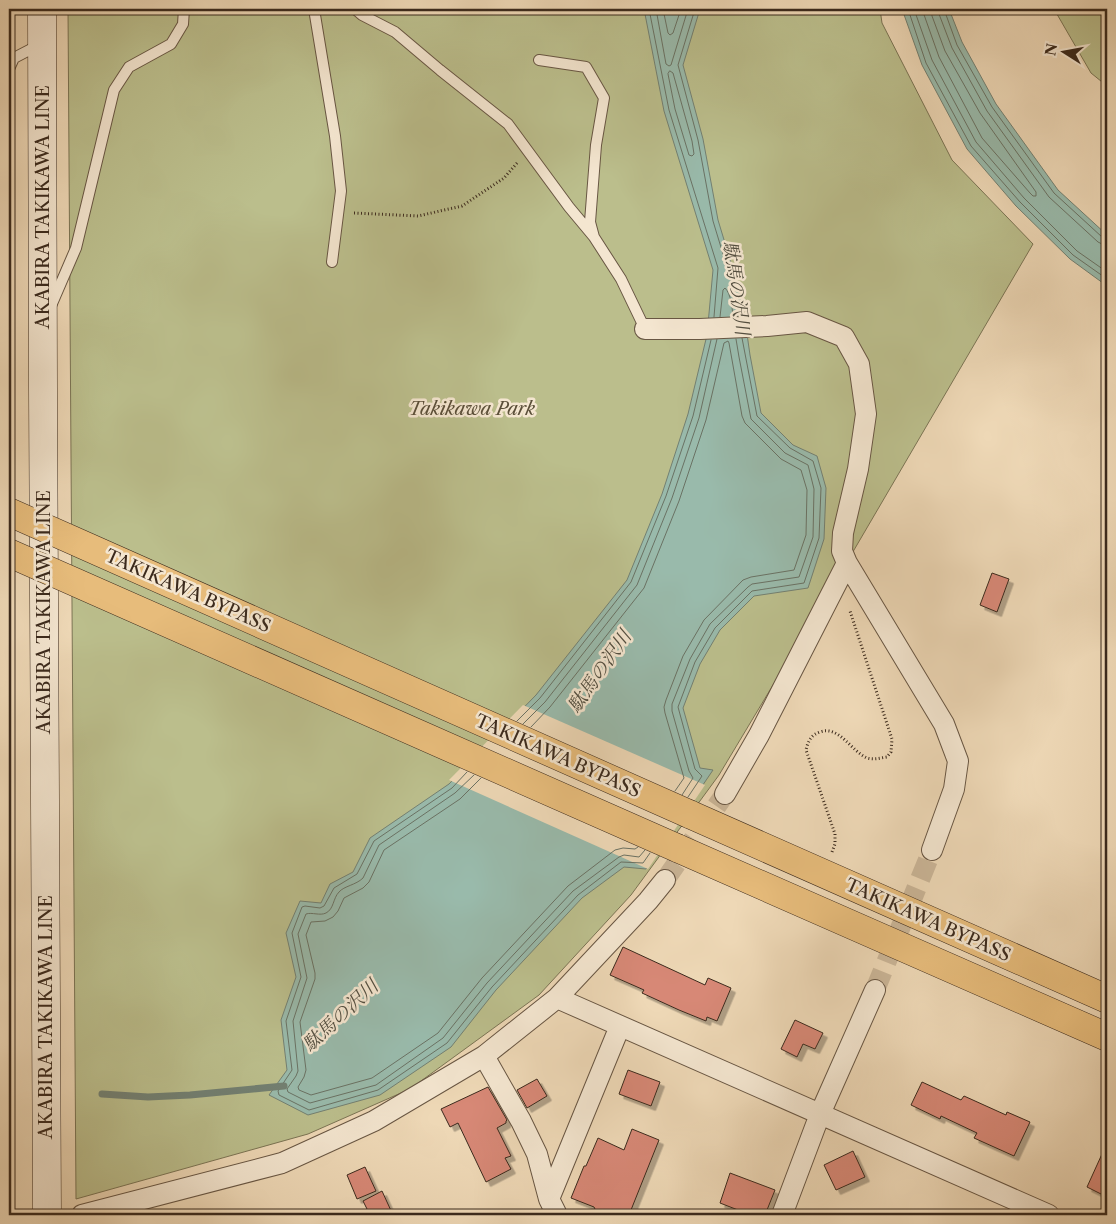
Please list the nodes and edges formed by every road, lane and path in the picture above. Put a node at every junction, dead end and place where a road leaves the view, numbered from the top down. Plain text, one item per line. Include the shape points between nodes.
1 (42, 9) edge
2 (184, 9) edge
3 (314, 9) edge
4 (355, 9) edge
5 (42, 43) junction
6 (539, 60) dead end
7 (9, 69) edge
8 (527, 150) junction
9 (338, 212) junction
10 (594, 237) junction
11 (332, 262) dead end
12 (43, 325) junction
13 (645, 329) joint
14 (9, 512) edge
15 (9, 553) edge
16 (847, 563) junction
17 (849, 608) dead end
18 (725, 794) tunnel mouth
19 (932, 850) tunnel mouth
20 (831, 855) dead end
21 (665, 880) tunnel mouth
22 (875, 990) tunnel mouth
23 (557, 998) junction
24 (1107, 999) edge
25 (620, 1026) junction
26 (1107, 1037) edge
27 (484, 1056) junction
28 (820, 1114) junction
29 (553, 1207) edge
30 (47, 1215) edge
31 (82, 1215) edge
32 (782, 1215) edge
33 (1049, 1215) edge

1 - 5 main road, AKABIRA TAKIKAWA LINE
2 - 12 lane via 183,24 172,44 129,67 114,90 76,248
3 - 9 lane via 337,154 341,191
4 - 8 lane via 395,32 508,124
5 - 7 lane via 14,58
5 - 12 main road, AKABIRA TAKIKAWA LINE
6 - 10 lane via 586,67 604,98 596,145 590,222
8 - 9 path via 504,178 462,206 418,216
8 - 10 lane
9 - 11 lane
10 - 13 lane via 621,279
12 - 30 main road, AKABIRA TAKIKAWA LINE
13 - 16 street via 807,322 844,337 859,364 866,414 858,469 843,533 842,551
14 - 24 highway, TAKIKAWA BYPASS, bridge
15 - 26 highway, TAKIKAWA BYPASS, bridge
16 - 18 street via 759,735
16 - 19 street via 944,724 958,761 954,789
17 - 20 path via 892,739 892,752 887,757 866,757 836,733 826,730 815,733 808,740 806,750 835,834
21 - 23 street
22 - 28 street
23 - 25 street
23 - 27 street
25 - 28 street
25 - 29 street
27 - 29 street via 537,1154
27 - 31 street via 374,1121 282,1162
28 - 32 street
28 - 33 street

